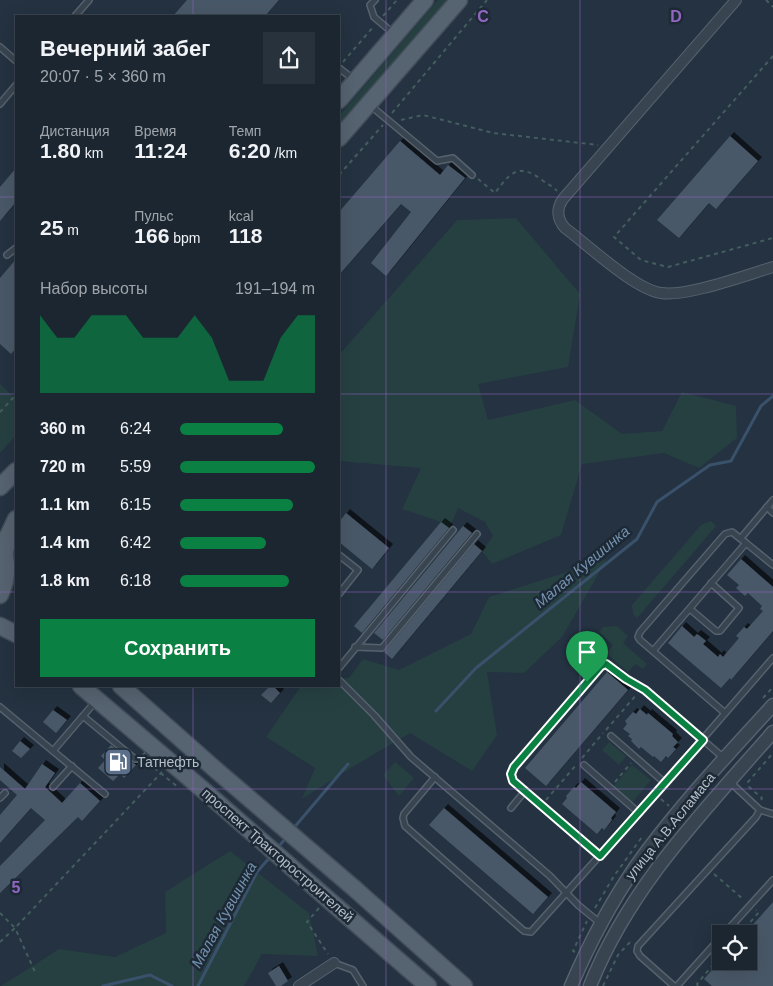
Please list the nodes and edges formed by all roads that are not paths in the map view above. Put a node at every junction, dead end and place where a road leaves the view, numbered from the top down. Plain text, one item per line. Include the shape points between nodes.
1 (89, 0) edge
2 (375, 0) edge
3 (425, 0) edge
4 (459, 0) edge
5 (736, 0) edge
6 (76, 15) edge
7 (395, 35) junction
8 (0, 47) edge
9 (15, 60) edge
10 (340, 68) edge
11 (355, 81) junction
12 (15, 86) edge
13 (340, 99) edge
14 (0, 104) edge
15 (369, 104) junction
16 (340, 137) edge
17 (472, 174) road end
18 (15, 249) edge
19 (7, 255) dead end
20 (773, 267) edge
21 (15, 472) edge
22 (0, 487) edge
23 (773, 500) edge
24 (767, 507) junction
25 (773, 513) edge
26 (15, 521) edge
27 (453, 530) dead end
28 (477, 534) dead end
29 (741, 538) junction
30 (746, 543) junction
31 (4, 552) edge
32 (340, 555) edge
33 (773, 565) edge
34 (15, 583) edge
35 (711, 583) junction
36 (340, 593) edge
37 (0, 594) edge
38 (690, 609) junction
39 (0, 626) edge
40 (15, 634) edge
41 (355, 647) junction
42 (653, 651) junction
43 (773, 658) edge
44 (340, 667) edge
45 (340, 681) edge
46 (82, 687) edge
47 (122, 687) edge
48 (97, 700) junction
49 (773, 704) edge
50 (0, 707) edge
51 (725, 713) junction
52 (84, 716) junction
53 (773, 732) edge
54 (611, 736) dead end
55 (703, 740) junction
56 (153, 748) junction
57 (53, 751) junction
58 (725, 759) junction
59 (584, 765) dead end
60 (72, 766) junction
61 (435, 777) junction
62 (730, 782) junction
63 (665, 783) junction
64 (53, 787) dead end
65 (525, 792) junction
66 (5, 793) dead end
67 (105, 794) dead end
68 (0, 798) edge
69 (758, 807) junction
70 (511, 808) dead end
71 (639, 813) junction
72 (773, 814) edge
73 (656, 840) junction
74 (670, 851) junction
75 (600, 856) junction
76 (773, 880) edge
77 (567, 894) junction
78 (601, 923) junction
79 (732, 925) edge
80 (712, 947) edge
81 (334, 963) joint
82 (299, 986) edge
83 (363, 986) edge
84 (428, 986) edge
85 (464, 986) edge
86 (571, 986) edge
87 (590, 986) edge
88 (676, 986) edge

1 - 6 lane
2 - 7 lane via 370,5 374,17
3 - 7 main road
4 - 15 main road
5 - 20 street via 563,198 558,214 566,228 625,275 643,287 661,293 688,291
7 - 11 main road
8 - 9 lane
10 - 11 lane
11 - 13 main road
12 - 14 lane
15 - 16 main road
15 - 17 lane via 438,160 453,158
18 - 19 lane
21 - 22 main road
23 - 24 lane
24 - 25 lane
24 - 29 lane
26 - 31 main road
27 - 41 lane
28 - 41 lane via 382,648
29 - 30 lane
29 - 42 lane via 732,532 725,534 640,632 640,640
30 - 33 lane
30 - 35 lane
31 - 34 main road
31 - 37 main road via 6,580
32 - 36 lane via 358,570
35 - 38 lane
35 - 38 lane via 738,606 738,610 718,632
38 - 42 lane
39 - 40 main road
41 - 44 lane
42 - 51 lane
43 - 51 lane
45 - 61 lane via 411,757
46 - 48 main road, проспект Тракторостроителей
47 - 85 main road, проспект Тракторостроителей, bridge
48 - 52 lane
48 - 56 main road, проспект Тракторостроителей
49 - 58 street, улица А.В.Асламаса
50 - 57 lane
51 - 55 lane
52 - 56 lane via 134,759 143,759
52 - 57 lane
53 - 62 street, улица А.В.Асламаса
54 - 63 lane
55 - 58 lane
55 - 63 lane
55 - 65 lane via 642,688 608,664 601,666 511,771 513,781
56 - 84 main road, проспект Тракторостроителей, bridge
57 - 60 lane
58 - 73 street, улица А.В.Асламаса
59 - 71 lane
60 - 64 lane
60 - 67 lane
61 - 77 lane
61 - 77 lane via 404,814 403,823 408,830 526,932 534,931
62 - 69 lane
62 - 74 street, улица А.В.Асламаса
63 - 71 lane
65 - 70 lane
65 - 75 lane
66 - 68 lane
69 - 72 lane
69 - 88 lane via 756,817 638,946 637,951
71 - 75 lane
73 - 74 street
73 - 78 street, улица А.В.Асламаса via 631,873
74 - 87 street, улица А.В.Асламаса via 626,915
75 - 77 lane
76 - 79 lane
77 - 78 lane
78 - 86 street, улица А.В.Асламаса
80 - 88 lane
81 - 82 street
81 - 83 lane via 353,970

